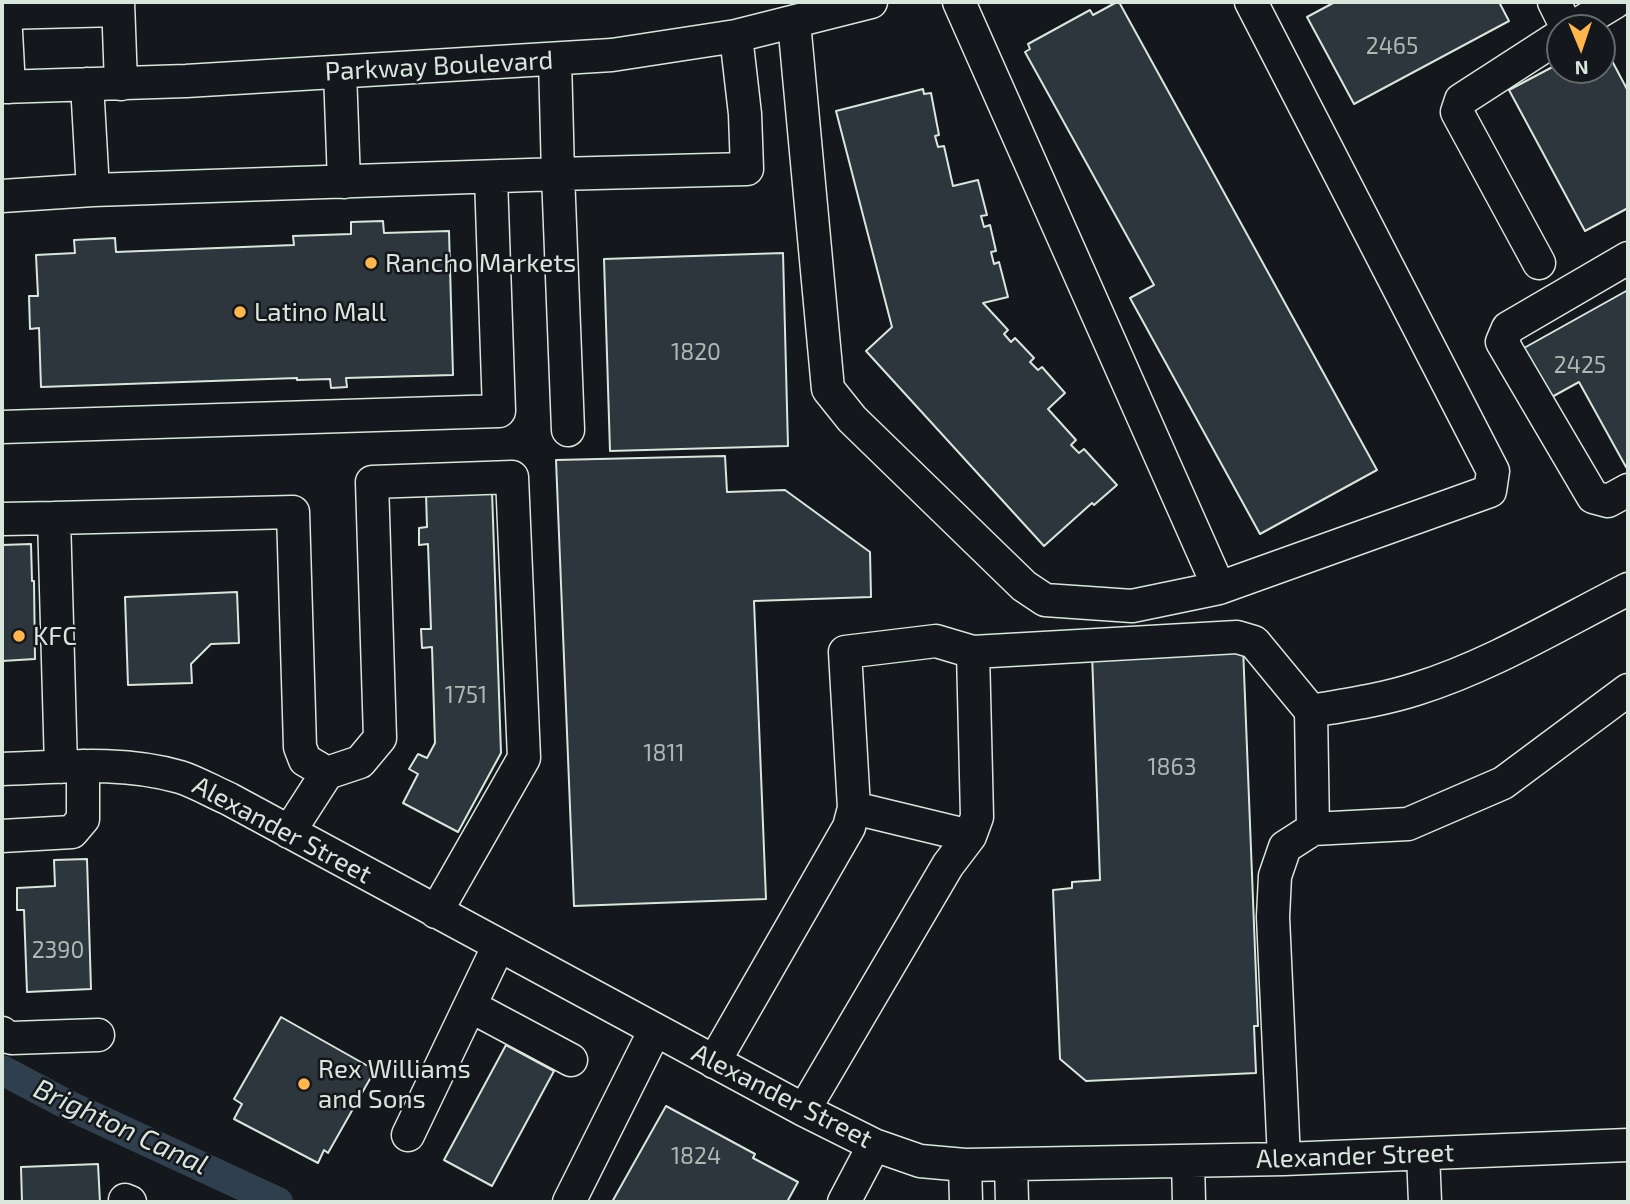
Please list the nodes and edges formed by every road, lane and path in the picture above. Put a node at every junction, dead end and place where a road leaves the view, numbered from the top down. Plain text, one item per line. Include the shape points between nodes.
1 (871, 2) edge
2 (959, 2) edge
3 (1251, 2) edge
4 (1615, 2) edge
5 (118, 6) edge
6 (3, 13) edge
7 (1594, 14) edge
8 (794, 22) junction
9 (736, 36) junction
10 (1546, 45) edge
11 (555, 60) junction
12 (340, 72) junction
13 (121, 83) junction
14 (88, 84) junction
15 (5, 87) edge
16 (558, 174) junction
17 (491, 177) junction
18 (344, 182) junction
19 (93, 190) junction
20 (2, 196) edge
21 (1628, 258) edge
22 (1539, 263) dead end
23 (2, 427) edge
24 (568, 430) dead end
25 (1628, 490) edge
26 (54, 518) junction
27 (2, 519) edge
28 (1219, 588) junction
29 (1628, 589) edge
30 (973, 652) junction
31 (1628, 690) edge
32 (1311, 710) junction
33 (72, 767) junction
34 (2, 769) edge
35 (327, 773) junction
36 (854, 808) junction
37 (1313, 828) junction
38 (289, 832) junction
39 (2, 836) edge
40 (970, 836) junction
41 (436, 912) junction
42 (499, 945) junction
43 (470, 1006) junction
44 (655, 1030) junction
45 (2, 1033) edge
46 (98, 1035) dead end
47 (571, 1060) dead end
48 (715, 1062) junction
49 (804, 1110) junction
50 (408, 1135) dead end
51 (874, 1145) junction
52 (1628, 1145) edge
53 (1423, 1154) junction
54 (1284, 1159) junction
55 (1188, 1161) junction
56 (965, 1164) junction
57 (1012, 1165) junction
58 (569, 1202) edge
59 (845, 1202) edge
60 (966, 1202) edge
61 (1012, 1202) edge
62 (1189, 1202) edge
63 (1425, 1202) edge

1 - 8 street, Parkway Boulevard
2 - 28 street
3 - 28 street via 1493,471 1490,491
4 - 7 street
5 - 6 street
5 - 13 street
6 - 15 street
8 - 9 street, Parkway Boulevard
8 - 28 street via 828,389 852,419 1024,586 1045,600 1132,606
9 - 11 street, Parkway Boulevard
9 - 16 street via 747,169
10 - 22 street via 1461,100 1457,112
11 - 12 street, Parkway Boulevard
11 - 16 street
12 - 13 street, Parkway Boulevard
12 - 18 street
13 - 14 street, Parkway Boulevard
14 - 15 street, Parkway Boulevard
14 - 19 street
16 - 17 street
16 - 24 street
17 - 18 street
17 - 23 street via 499,411
18 - 19 street
19 - 20 street
21 - 25 street via 1508,328 1502,342 1593,497 1608,501
26 - 27 street
26 - 33 street
26 - 35 street via 293,512 300,747 305,760
29 - 32 street via 1489,660 1418,689
30 - 32 street via 1237,638 1254,642
30 - 36 street via 936,641 845,652
30 - 40 street via 978,804
31 - 37 street via 1503,783 1408,824
32 - 37 street
33 - 34 street, Alexander Street
33 - 38 street, Alexander Street via 138,768 181,777
33 - 39 street via 83,820 80,825 72,832
35 - 38 street
35 - 41 street via 360,762 380,737 372,482 512,477 524,758
36 - 40 street
36 - 48 street via 849,827
37 - 54 street via 1285,847 1275,876
38 - 41 street, Alexander Street
40 - 49 street via 948,865
41 - 42 street, Alexander Street
42 - 43 street
42 - 44 street, Alexander Street
43 - 47 street
43 - 50 street
44 - 48 street, Alexander Street
44 - 58 street
45 - 46 street via 12,1038
48 - 49 street, Alexander Street
49 - 51 street, Alexander Street
51 - 56 street, Alexander Street via 920,1161
51 - 59 street
52 - 53 street, Alexander Street
53 - 54 street, Alexander Street
53 - 63 street
54 - 55 street, Alexander Street
55 - 57 street, Alexander Street
55 - 62 street
56 - 57 street, Alexander Street
56 - 60 street
57 - 61 street

